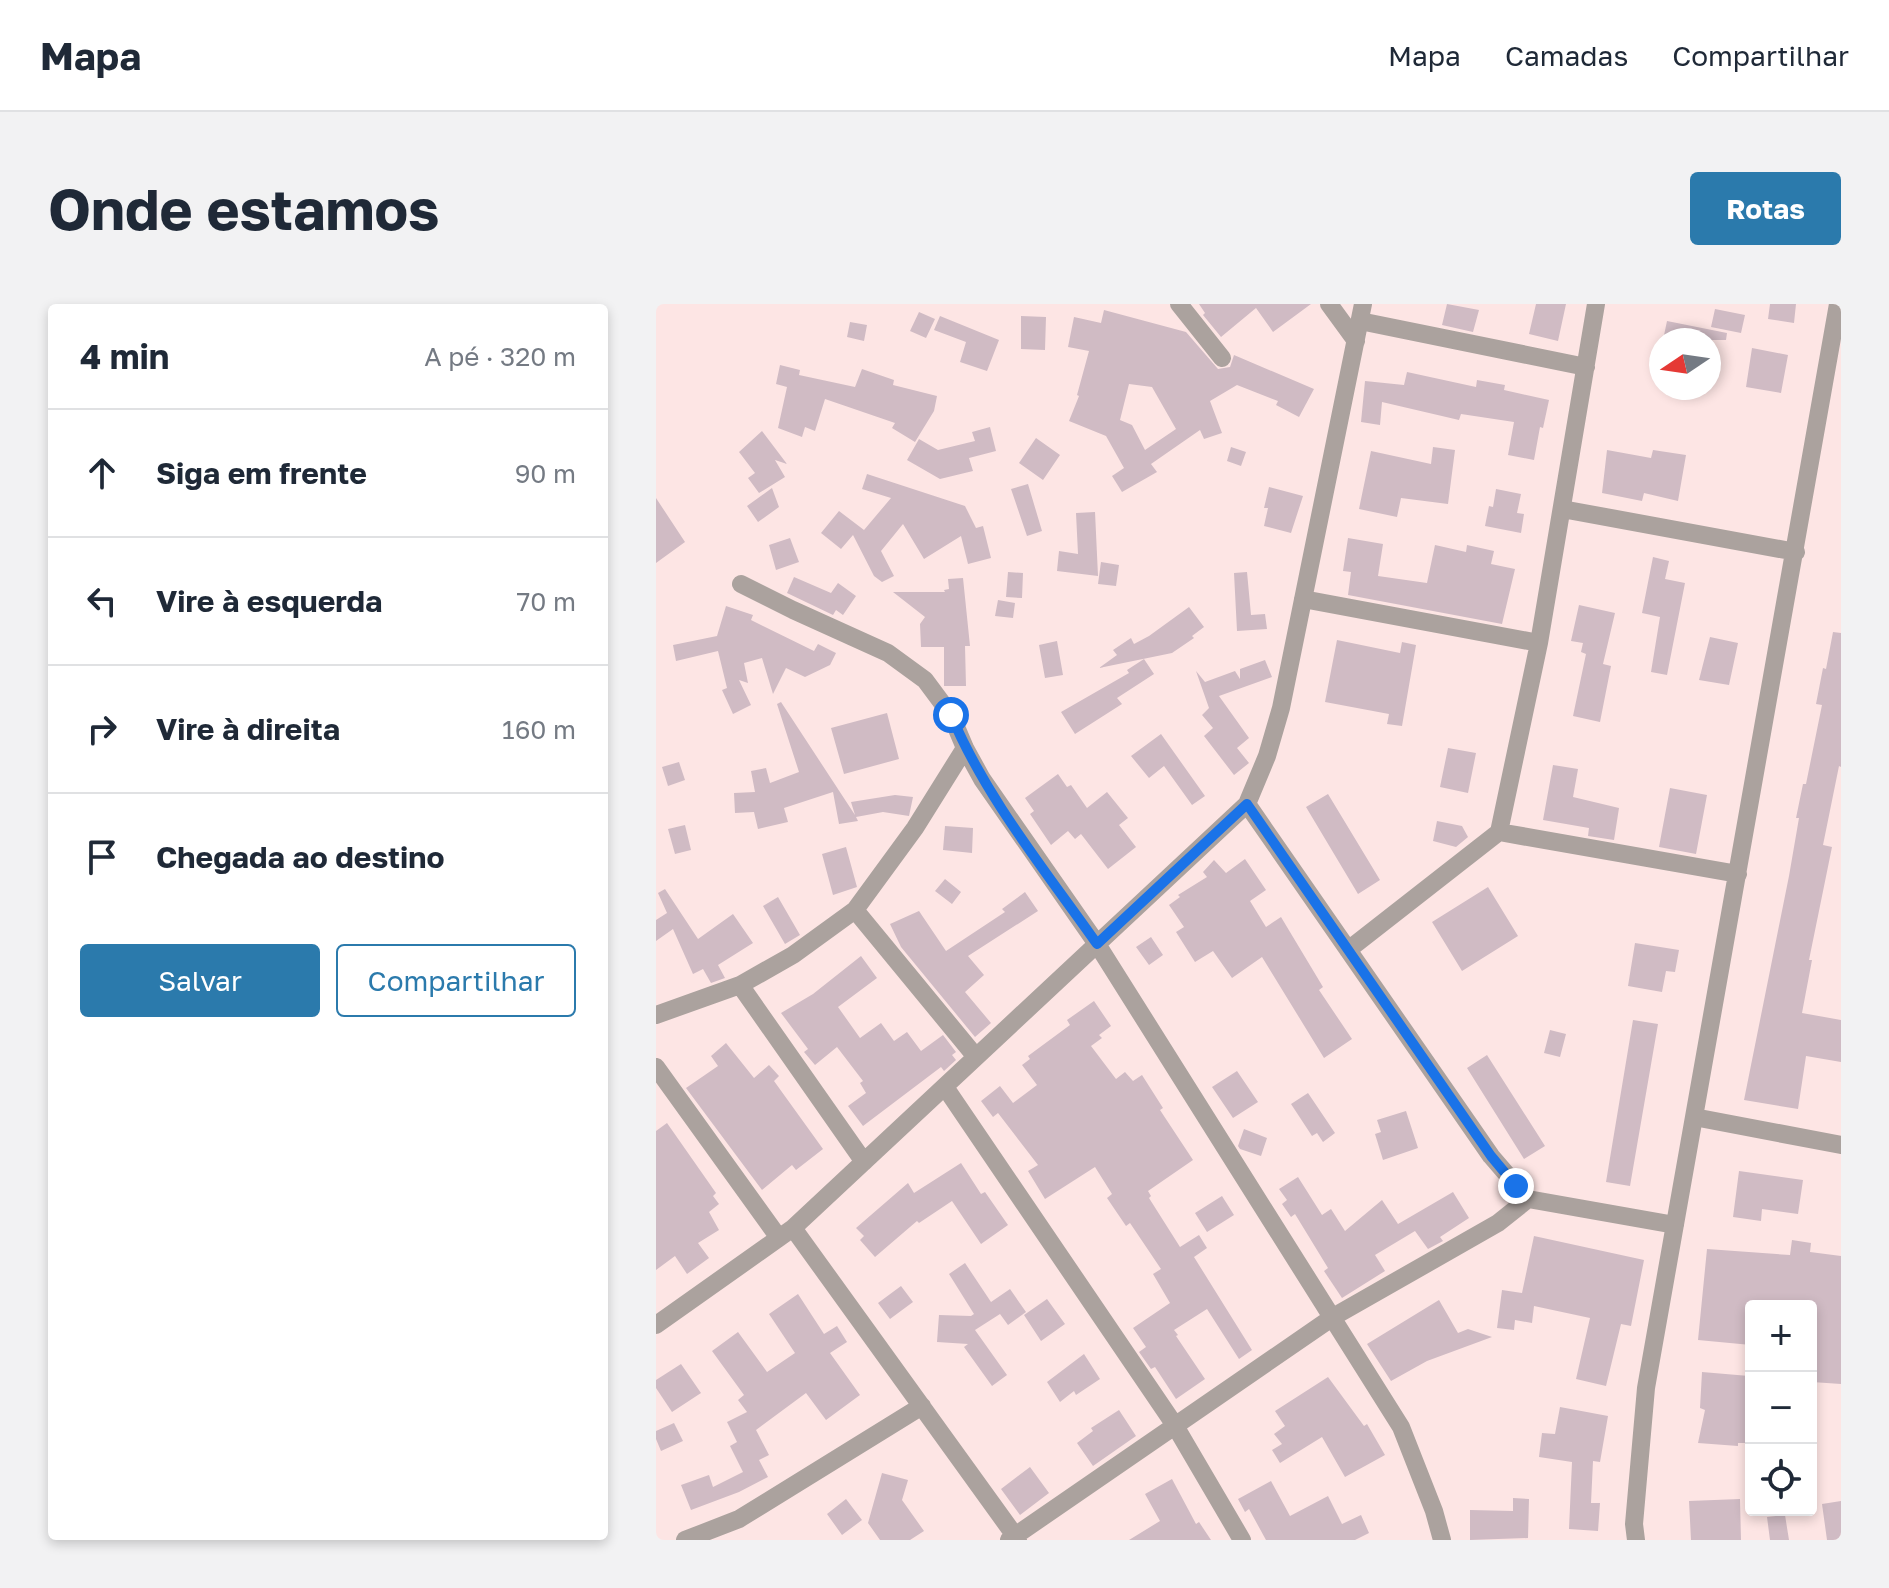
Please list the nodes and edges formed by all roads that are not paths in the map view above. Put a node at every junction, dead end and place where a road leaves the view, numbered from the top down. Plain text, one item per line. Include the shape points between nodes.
1 (1179, 304) edge
2 (1329, 304) edge
3 (1596, 304) edge
4 (1838, 304) edge
5 (1361, 312) edge
6 (1356, 341) junction
7 (1222, 358) dead end
8 (1586, 367) junction
9 (1562, 509) junction
10 (1796, 552) junction
11 (741, 584) dead end
12 (1303, 599) junction
13 (1539, 643) junction
14 (965, 748) junction
15 (1247, 804) junction
16 (1499, 832) junction
17 (1738, 874) junction
18 (855, 910) junction
19 (1097, 944) junction
20 (1348, 950) junction
21 (740, 985) junction
22 (656, 1015) edge
23 (976, 1057) junction
24 (656, 1067) edge
25 (945, 1087) junction
26 (1694, 1117) junction
27 (1841, 1145) edge
28 (864, 1162) junction
29 (1528, 1199) junction
30 (1675, 1225) junction
31 (786, 1233) junction
32 (1333, 1317) junction
33 (656, 1325) edge
34 (922, 1406) junction
35 (1174, 1424) junction
36 (1014, 1538) edge
37 (685, 1540) edge
38 (1242, 1540) edge
39 (1442, 1540) edge
40 (1636, 1540) edge

1 - 7 street
2 - 6 street
3 - 8 street
4 - 10 street
5 - 6 street
5 - 8 street
6 - 12 street
8 - 9 street
9 - 10 street
9 - 13 street
10 - 17 street
11 - 14 street via 888,653 925,680 951,715
12 - 13 street
12 - 15 street via 1281,708
13 - 16 street
14 - 18 street
14 - 19 street
15 - 19 street
15 - 20 street
16 - 17 street
16 - 20 street
17 - 26 street
18 - 21 street
18 - 23 street
19 - 23 street
19 - 32 street
20 - 29 street via 1491,1156
21 - 22 street
21 - 28 street
23 - 25 street
24 - 31 street
25 - 28 street
25 - 35 street
26 - 27 street
26 - 30 street
28 - 31 street
29 - 30 street
29 - 32 street via 1498,1223
30 - 40 street via 1646,1388
31 - 33 street
31 - 34 street
32 - 35 street
32 - 39 street via 1401,1427
34 - 36 street
34 - 37 street via 739,1519
35 - 36 street
35 - 38 street

